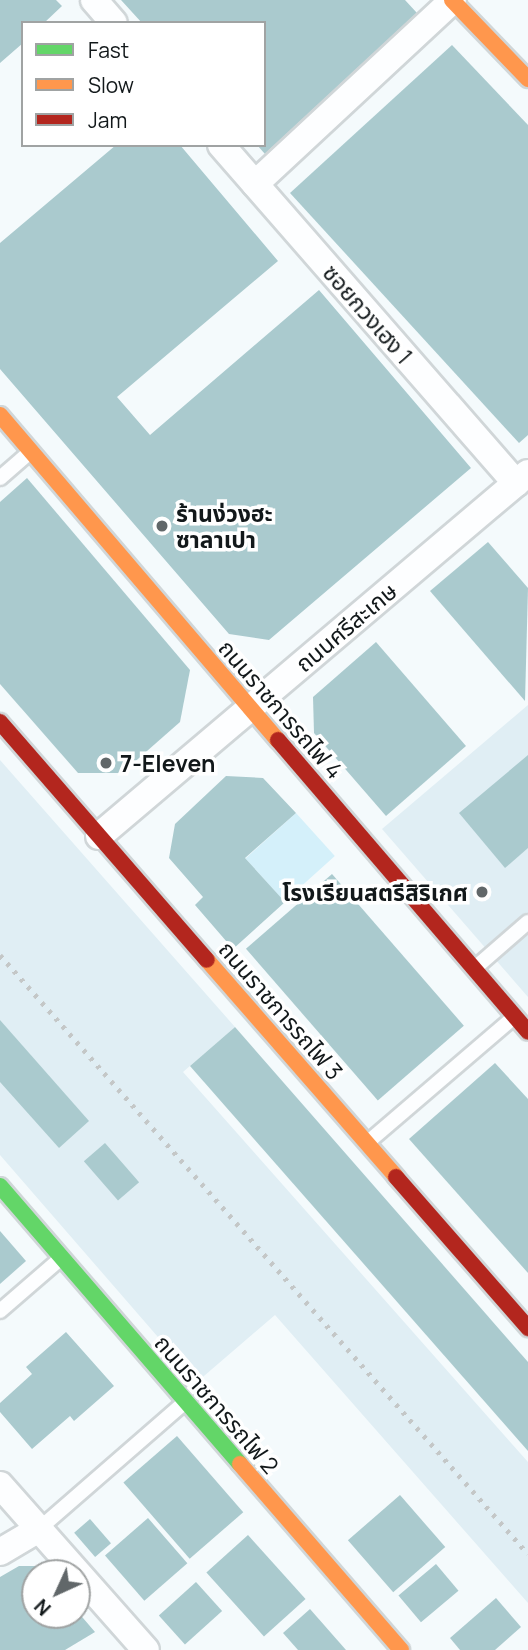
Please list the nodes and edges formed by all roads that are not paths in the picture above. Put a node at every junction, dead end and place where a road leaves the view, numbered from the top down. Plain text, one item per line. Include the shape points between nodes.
1 (94, 0) edge
2 (452, 0) edge
3 (112, 21) edge
4 (528, 79) edge
5 (223, 147) edge
6 (255, 184) junction
7 (0, 415) edge
8 (31, 452) junction
9 (0, 478) edge
10 (522, 478) edge
11 (250, 708) junction
12 (0, 723) edge
13 (99, 836) junction
14 (527, 924) edge
15 (474, 969) junction
16 (515, 1017) junction
17 (528, 1032) edge
18 (367, 1143) junction
19 (0, 1186) edge
20 (60, 1259) junction
21 (0, 1311) edge
22 (528, 1328) edge
23 (185, 1402) junction
24 (0, 1485) edge
25 (39, 1529) junction
26 (0, 1552) edge
27 (146, 1650) edge
28 (401, 1650) edge

1 - 3 street
2 - 4 street
2 - 6 street
5 - 6 street, ซอยกวงเฮง 1
6 - 10 street, ซอยกวงเฮง 1
7 - 8 street, ถนนราชการรถไฟ 4
8 - 9 lane
8 - 11 street, ถนนราชการรถไฟ 4
10 - 11 street, ถนนศรีสะเกษ
11 - 13 street, ถนนศรีสะเกษ
11 - 15 street, ถนนราชการรถไฟ 4
12 - 13 street, ถนนราชการรถไฟ 3
13 - 18 street, ถนนราชการรถไฟ 3
14 - 15 lane
15 - 16 street, ถนนราชการรถไฟ 4
16 - 17 street, ถนนราชการรถไฟ 4
16 - 18 lane
18 - 22 street, ถนนราชการรถไฟ 3
19 - 20 street, ถนนราชการรถไฟ 2
20 - 21 lane
20 - 23 street, ถนนราชการรถไฟ 2
23 - 25 lane
23 - 28 street, ถนนราชการรถไฟ 2
24 - 25 street
25 - 26 street
25 - 27 street

